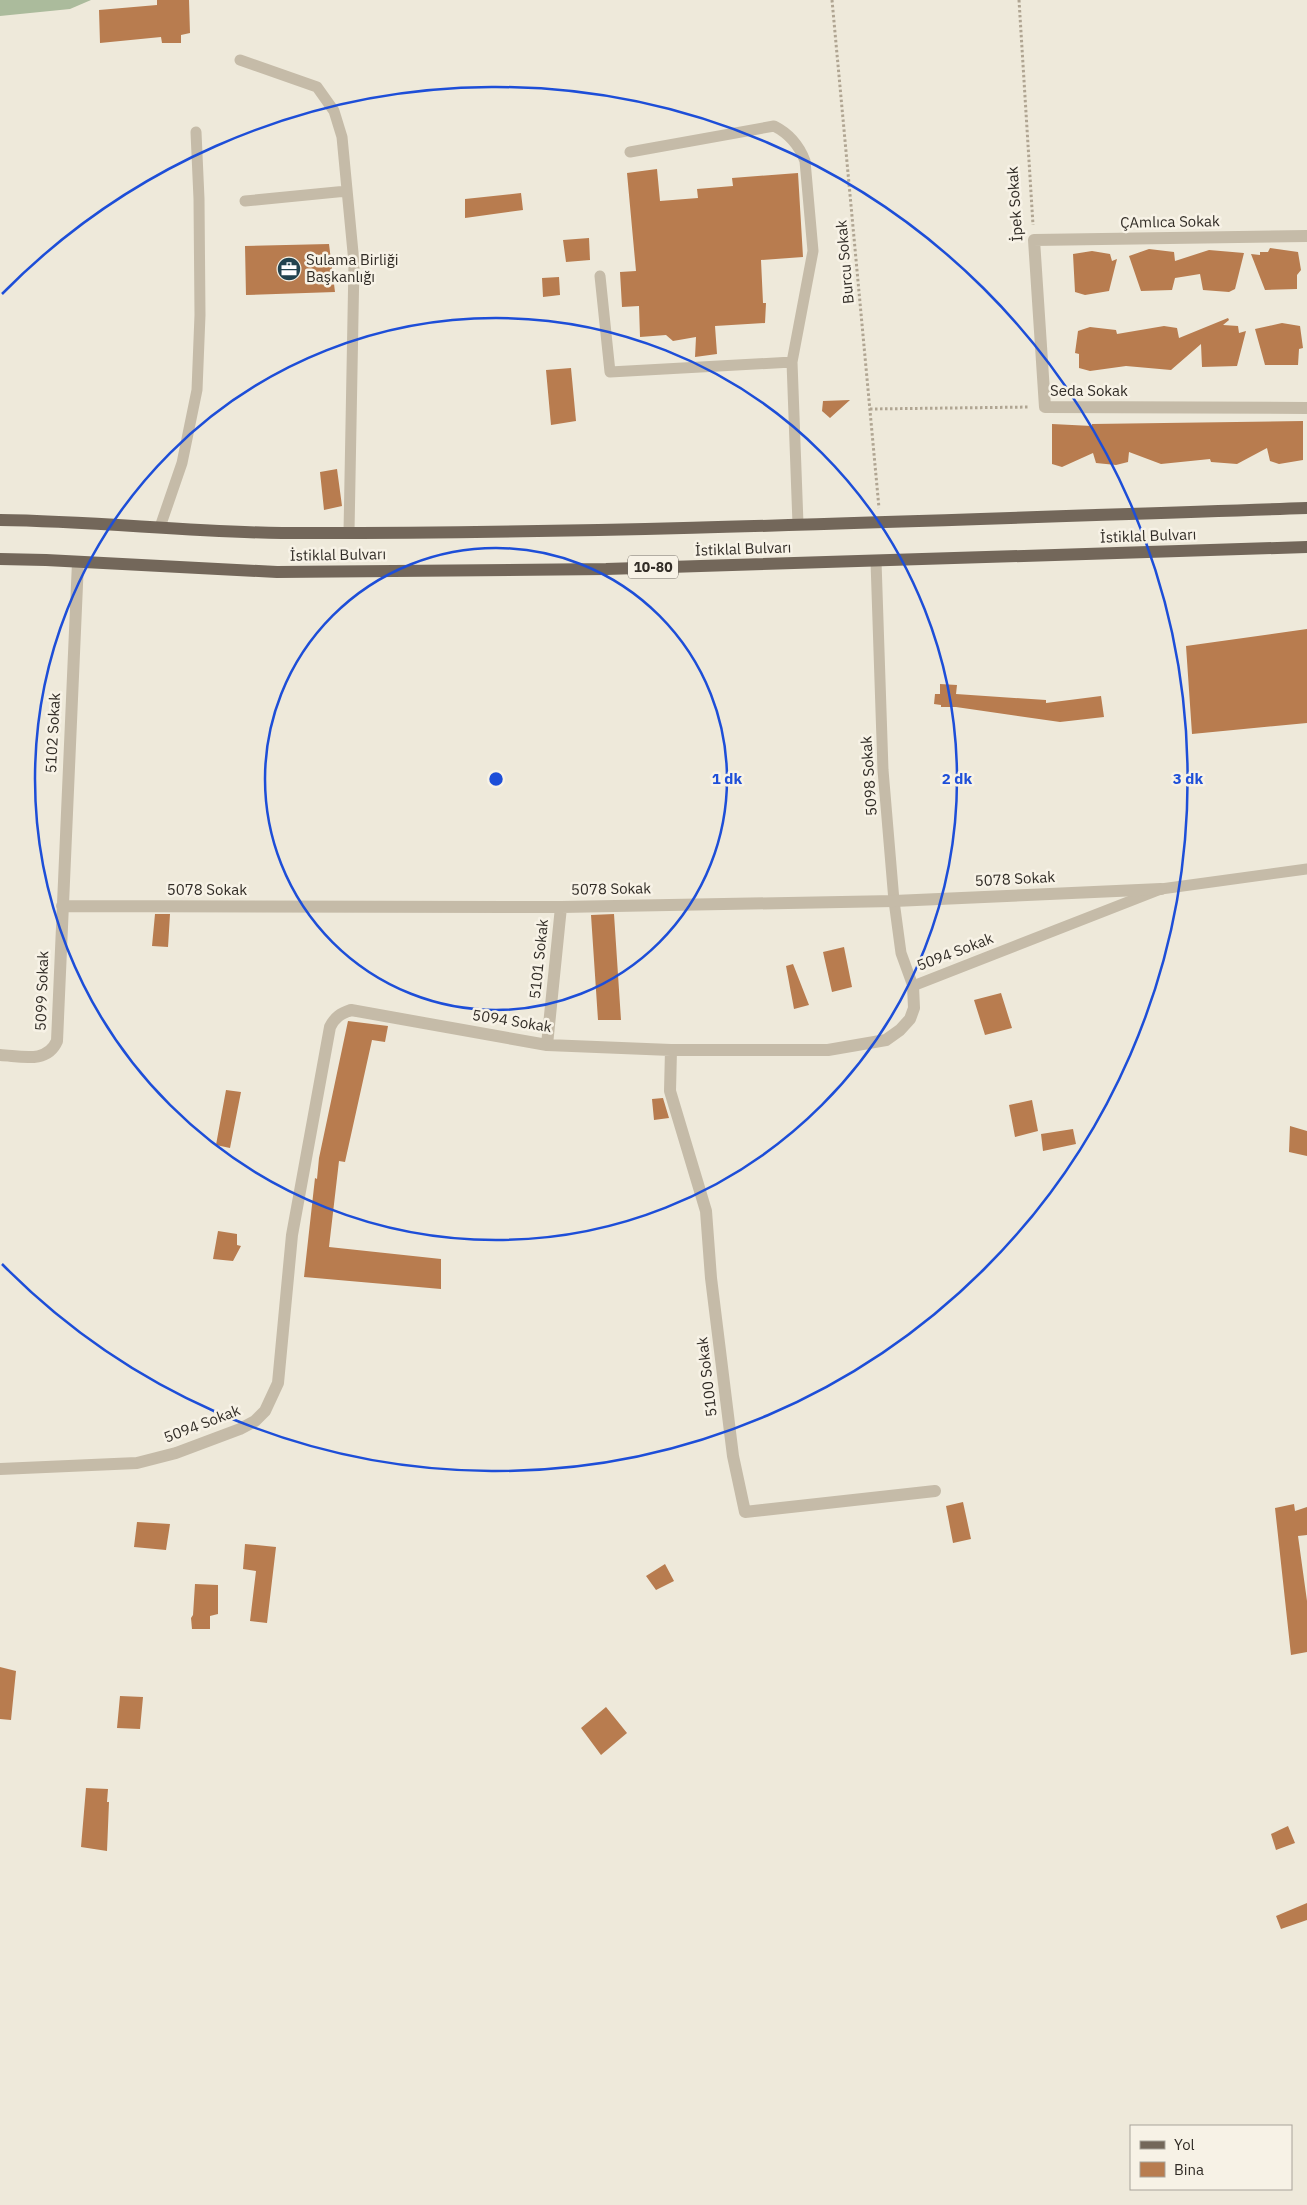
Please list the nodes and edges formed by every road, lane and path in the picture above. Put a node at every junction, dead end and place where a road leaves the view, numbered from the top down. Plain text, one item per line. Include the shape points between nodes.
1 (832, 0) edge
2 (1019, 0) edge
3 (240, 60) dead end
4 (196, 132) dead end
5 (630, 152) dead end
6 (347, 191) junction
7 (245, 201) dead end
8 (1307, 236) edge
9 (1034, 240) junction
10 (600, 276) dead end
11 (792, 362) junction
12 (1045, 407) junction
13 (1307, 408) edge
14 (870, 409) junction
15 (1307, 508) edge
16 (0, 520) edge
17 (880, 521) junction
18 (798, 524) junction
19 (160, 527) junction
20 (349, 532) junction
21 (1307, 547) edge
22 (0, 559) edge
23 (876, 561) junction
24 (78, 562) junction
25 (1307, 869) edge
26 (1161, 889) junction
27 (894, 901) junction
28 (62, 906) junction
29 (561, 906) junction
30 (913, 986) junction
31 (547, 1045) junction
32 (671, 1050) junction
33 (0, 1055) edge
34 (0, 1469) edge
35 (935, 1491) dead end

1 - 14 path, Burcu Sokak
2 - 9 path, İpek Sokak
3 - 6 lane via 317,87 334,111 342,137
4 - 19 lane via 200,315 197,390 182,463
5 - 11 lane via 774,126 796,143 805,161 813,251
6 - 7 lane
6 - 20 lane via 354,263
8 - 9 street, ÇAmlıca Sokak
9 - 12 street, İpek Sokak
10 - 11 lane via 610,372
11 - 18 lane
12 - 13 street, Seda Sokak
12 - 14 path, Seda Sokak
14 - 17 path, Burcu Sokak
15 - 17 main road, İstiklal Bulvarı
16 - 19 main road, İstiklal Bulvarı
17 - 18 main road, İstiklal Bulvarı
18 - 20 main road, İstiklal Bulvarı via 605,530
19 - 20 main road, İstiklal Bulvarı via 278,533
21 - 23 main road, İstiklal Bulvarı / 10-80
22 - 24 main road, İstiklal Bulvarı / 10-80
23 - 24 main road, İstiklal Bulvarı / 10-80 via 606,569 277,572
23 - 27 lane, 5098 Sokak via 883,770
24 - 28 street, 5102 Sokak
25 - 26 lane, 5094 Sokak
26 - 27 street, 5078 Sokak
26 - 30 lane, 5094 Sokak
27 - 29 street, 5078 Sokak
27 - 30 lane, 5098 Sokak via 901,953
28 - 29 street, 5078 Sokak
28 - 33 street, 5099 Sokak via 57,1041 53,1050 42,1057
29 - 31 street, 5101 Sokak
30 - 32 street, 5094 Sokak via 914,1008 910,1019 886,1040 828,1050
31 - 32 street, 5094 Sokak
31 - 34 street, 5094 Sokak via 352,1010 335,1018 330,1027 292,1235 278,1383 265,1411 240,1429 176,1453 137,1463
32 - 35 street, 5100 Sokak via 670,1091 706,1211 732,1446 744,1512

